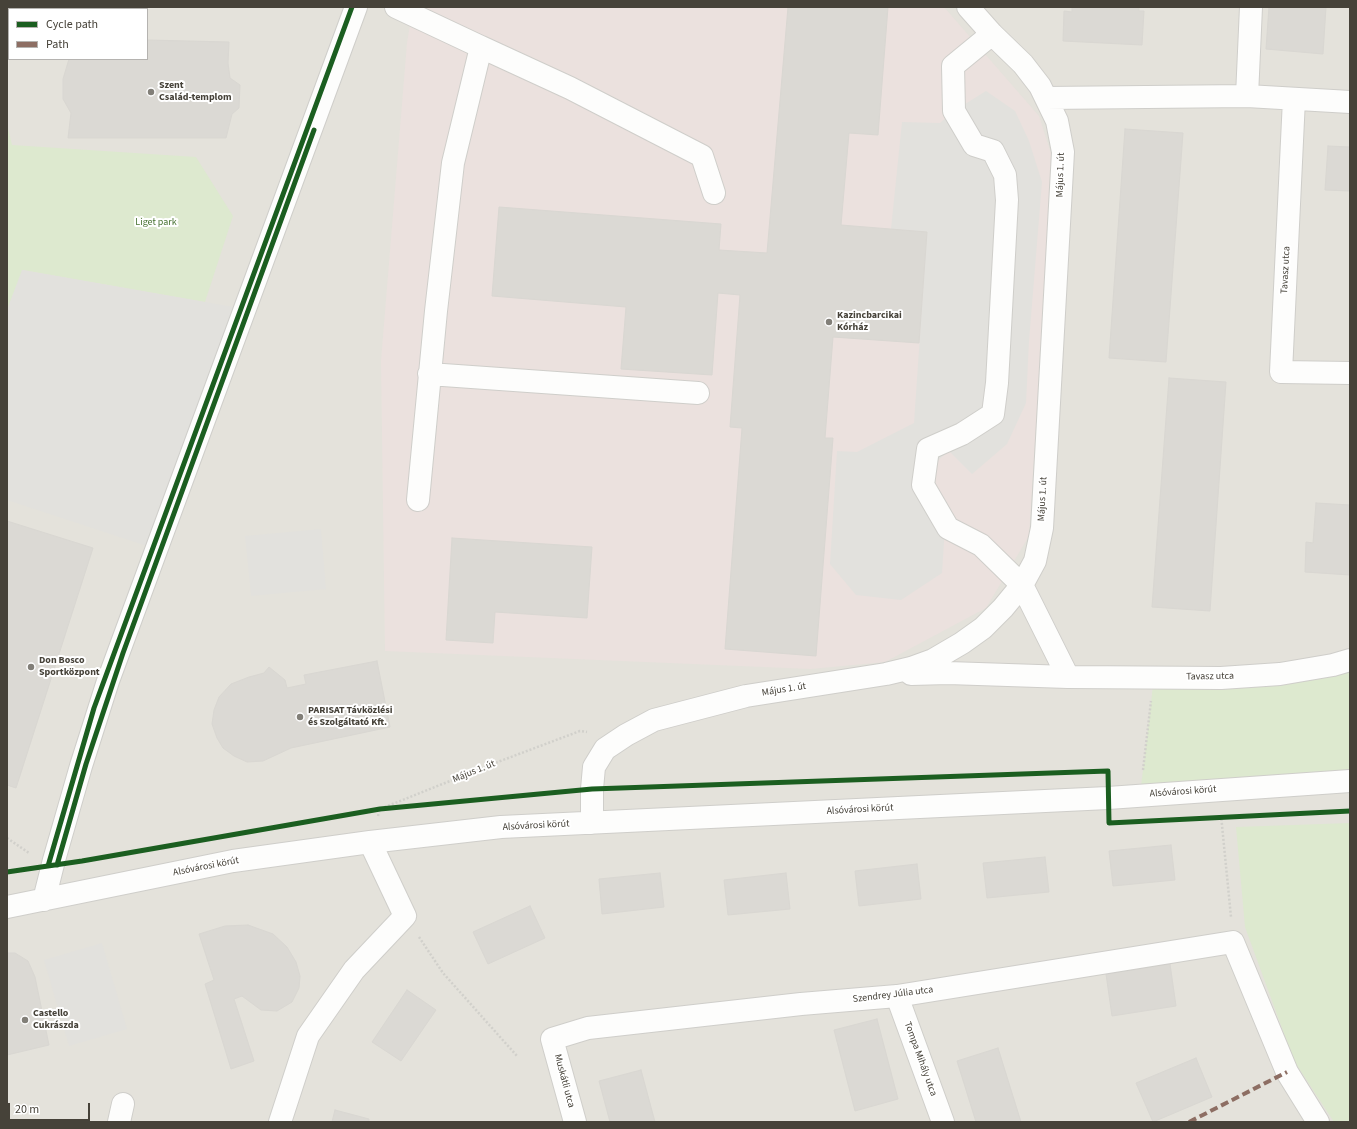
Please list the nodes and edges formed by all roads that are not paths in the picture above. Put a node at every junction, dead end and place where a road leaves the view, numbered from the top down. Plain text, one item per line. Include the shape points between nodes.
1 (356, 7) edge
2 (396, 7) edge
3 (968, 7) edge
4 (1251, 7) edge
5 (992, 34) junction
6 (481, 47) junction
7 (1247, 96) junction
8 (1046, 98) junction
9 (1294, 99) junction
10 (1350, 102) edge
11 (714, 193) dead end
12 (1350, 373) edge
13 (429, 374) junction
14 (698, 393) dead end
15 (418, 500) dead end
16 (1022, 585) junction
17 (1350, 660) edge
18 (886, 674) junction
19 (1068, 677) junction
20 (1350, 781) edge
21 (592, 823) junction
22 (370, 842) junction
23 (44, 900) junction
24 (7, 907) edge
25 (896, 996) junction
26 (552, 1039) joint
27 (280, 1122) edge
28 (575, 1122) edge
29 (943, 1122) edge
30 (1318, 1122) edge

1 - 23 street via 108,681 50,866
2 - 6 street
3 - 5 street, Május 1. út
4 - 7 street
5 - 8 street, Május 1. út via 1023,64
5 - 16 street via 953,66 954,111 974,145 993,151 1005,175 1007,200 993,414 962,434 928,449 923,485 948,528 981,545
6 - 11 street via 570,88 702,156
6 - 13 street via 453,163
7 - 8 street
7 - 9 street
8 - 16 street, Május 1. út via 1057,121 1063,152 1042,528 1035,561
9 - 10 street
9 - 12 street, Tavasz utca via 1281,372
13 - 14 street
13 - 15 street
16 - 18 street, Május 1. út via 1003,608 962,643 933,660
16 - 19 street
17 - 19 street, Tavasz utca via 1280,674 1221,678
18 - 19 street, Tavasz utca via 948,673
18 - 21 street, Május 1. út via 746,696 654,720 605,749 594,767
20 - 21 street, Alsóvárosi körút via 1108,798
21 - 22 street, Alsóvárosi körút via 501,828
22 - 23 street, Alsóvárosi körút via 233,861
22 - 27 street via 405,916 354,970 308,1036
23 - 24 street, Alsóvárosi körút
25 - 26 street, Szendrey Júlia utca via 588,1028
25 - 29 street, Tompa Mihály utca
25 - 30 street, Szendrey Júlia utca via 1233,942 1287,1072
26 - 28 street, Muskátli utca

